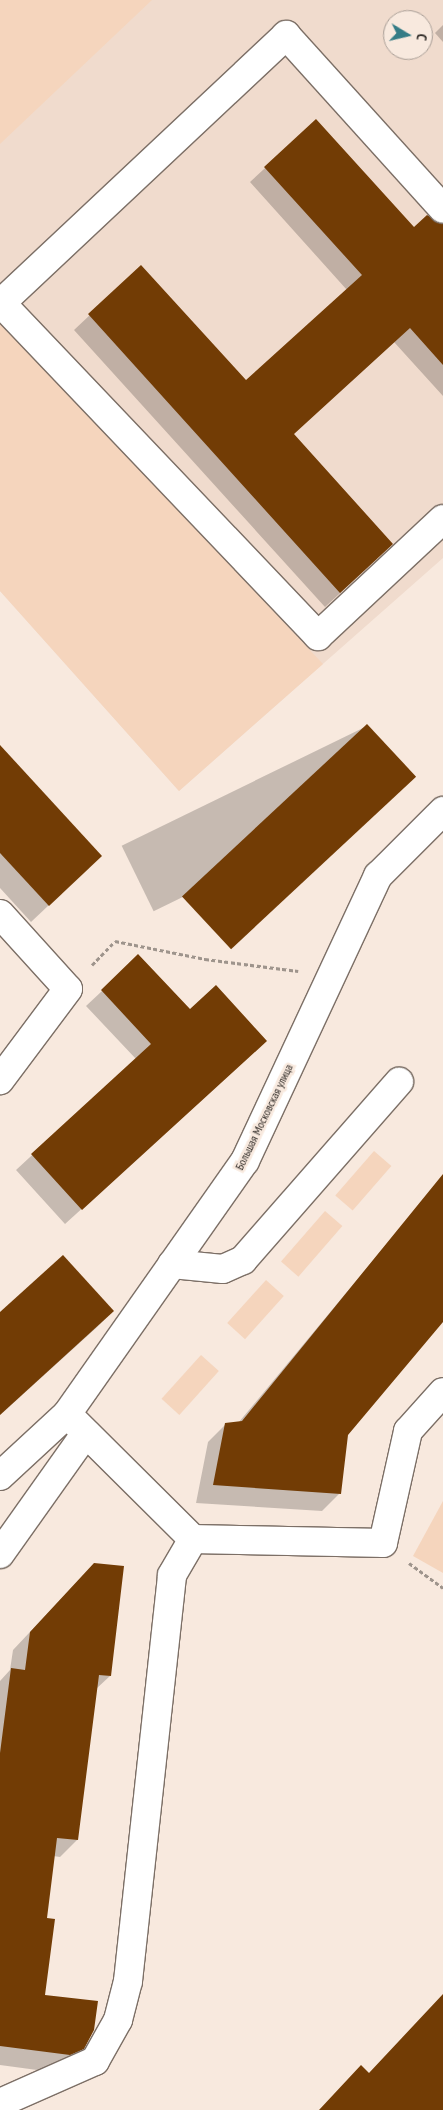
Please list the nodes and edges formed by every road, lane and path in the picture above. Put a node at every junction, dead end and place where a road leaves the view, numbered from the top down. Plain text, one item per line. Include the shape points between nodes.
1 (443, 209) edge
2 (0, 304) edge
3 (443, 519) edge
4 (443, 811) edge
5 (0, 914) edge
6 (332, 975) junction
7 (68, 988) junction
8 (0, 1080) edge
9 (399, 1082) dead end
10 (172, 1264) junction
11 (443, 1392) edge
12 (76, 1423) junction
13 (0, 1476) edge
14 (193, 1538) junction
15 (382, 1544) junction
16 (0, 1554) edge
17 (443, 1588) edge
18 (0, 2103) edge

1 - 2 street via 286,35
2 - 3 street via 318,636
4 - 6 street, Большая Московская улица via 378,876
5 - 7 street
6 - 7 path via 205,959 115,941
6 - 10 street, Большая Московская улица via 244,1161
7 - 8 street
9 - 10 street via 243,1260 223,1268
10 - 12 street, Большая Московская улица
11 - 15 street via 408,1431
12 - 13 street, Большая Московская улица
12 - 14 street
12 - 16 street
14 - 15 street
14 - 18 street via 172,1574 128,1981 118,2020 95,2061
15 - 17 path

